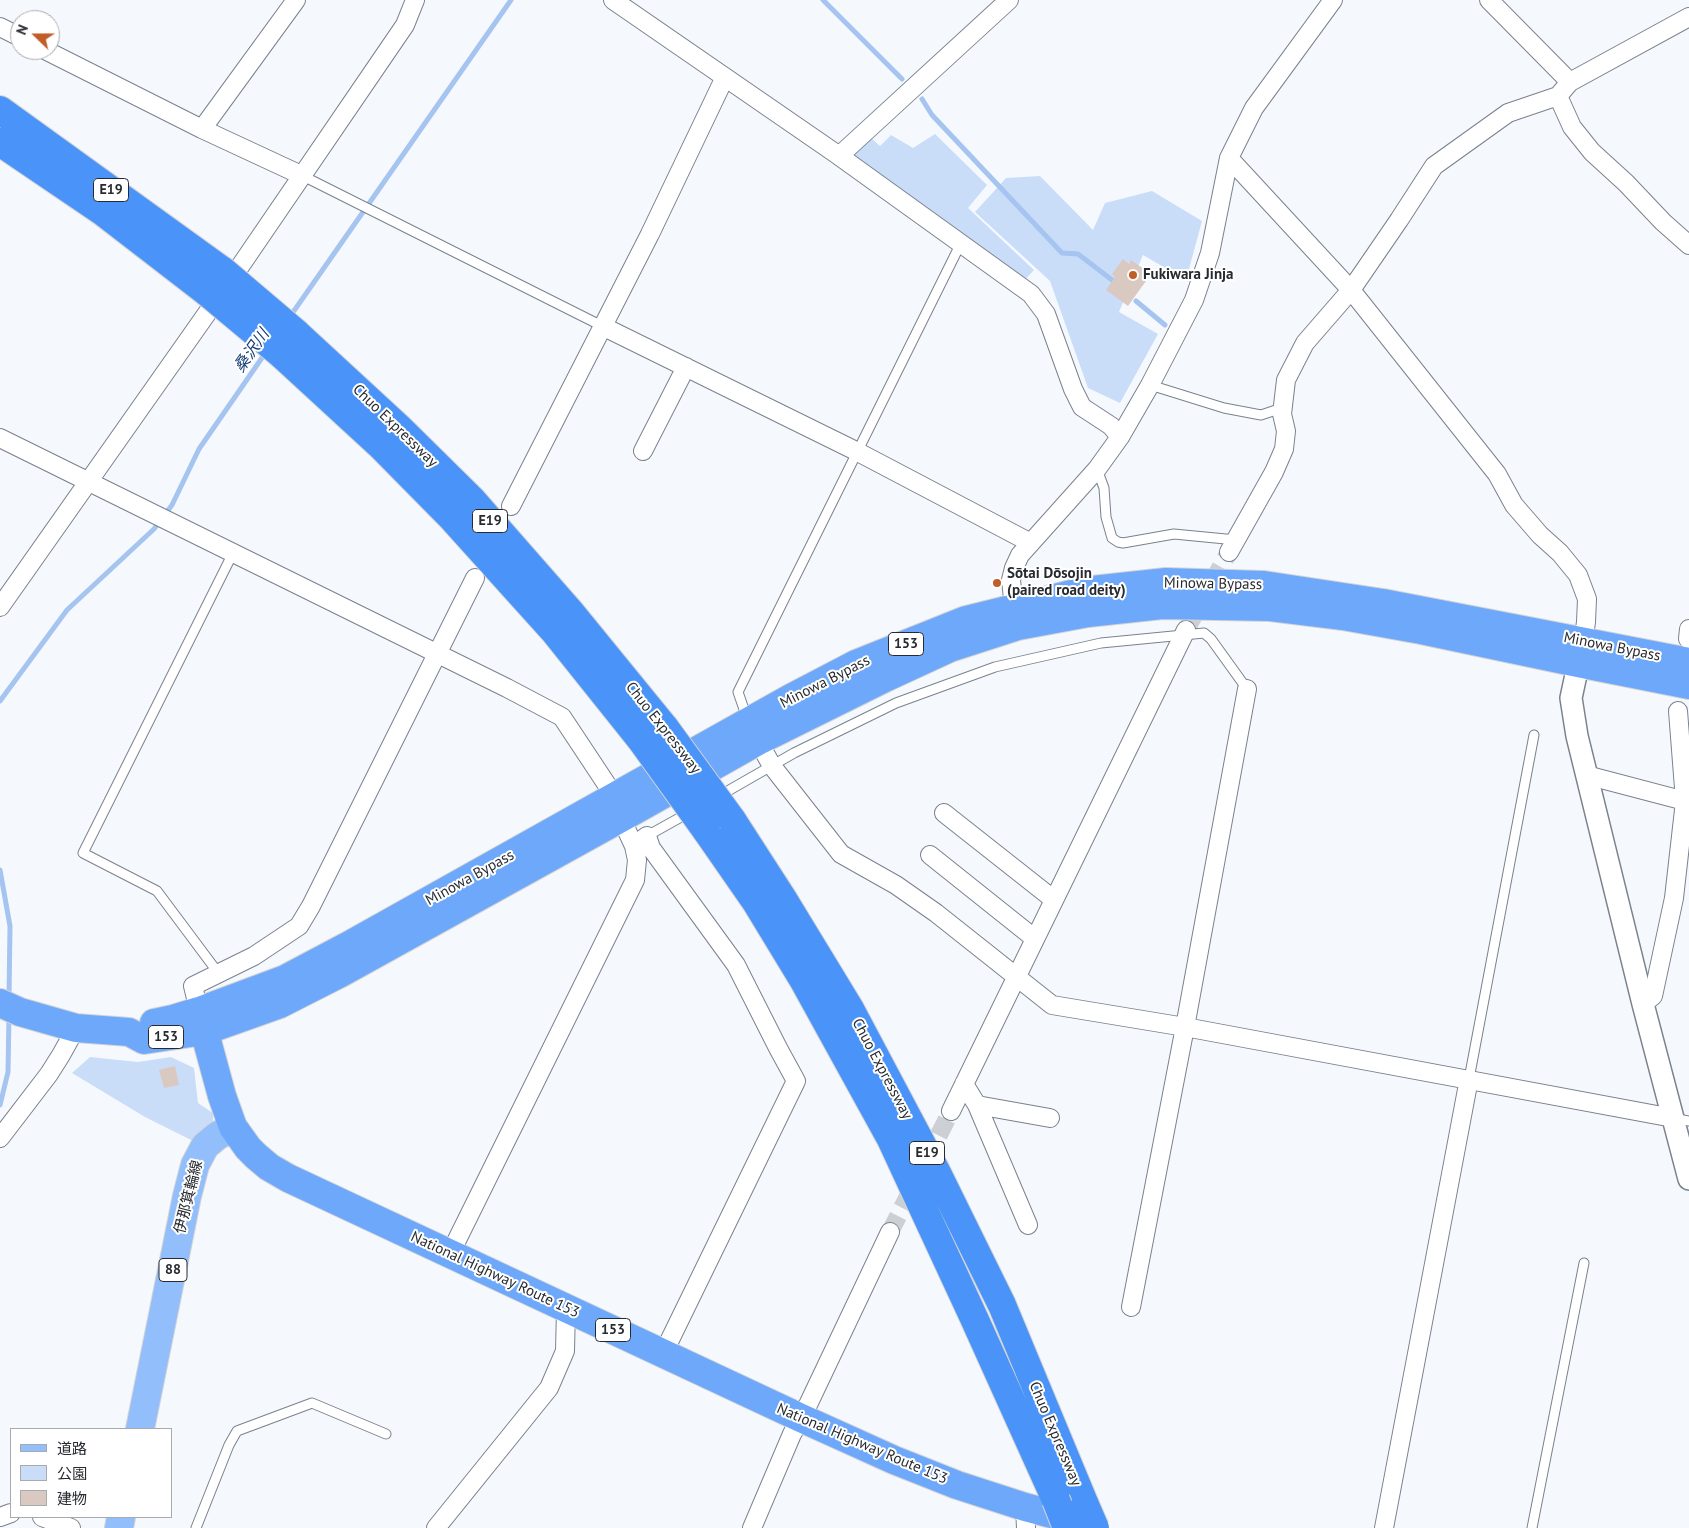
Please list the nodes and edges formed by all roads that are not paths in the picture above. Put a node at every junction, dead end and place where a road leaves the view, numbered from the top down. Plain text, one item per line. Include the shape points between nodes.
1 (296, 0) edge
2 (415, 0) edge
3 (613, 0) edge
4 (1009, 0) edge
5 (1333, 0) edge
6 (1489, 0) edge
7 (1689, 18) edge
8 (60, 58) edge
9 (725, 77) junction
10 (1570, 82) junction
11 (1558, 96) junction
12 (0, 110) edge
13 (202, 129) junction
14 (0, 142) edge
15 (839, 156) junction
16 (1230, 158) junction
17 (301, 175) junction
18 (960, 245) junction
19 (1689, 245) edge
20 (216, 282) junction
21 (1351, 290) junction
22 (602, 326) junction
23 (288, 343) junction
24 (686, 367) junction
25 (1150, 385) junction
26 (1282, 408) junction
27 (1120, 437) junction
28 (0, 438) edge
29 (856, 451) junction
30 (643, 452) dead end
31 (1097, 468) junction
32 (89, 481) junction
33 (511, 506) dead end
34 (1031, 543) junction
35 (1232, 546) joint
36 (233, 553) junction
37 (475, 578) dead end
38 (0, 607) edge
39 (1014, 608) junction
40 (1184, 632) junction
41 (1689, 643) edge
42 (1580, 653) junction
43 (436, 654) junction
44 (1689, 684) edge
45 (1247, 689) joint
46 (1678, 711) dead end
47 (753, 731) junction
48 (1534, 735) dead end
49 (772, 766) junction
50 (1586, 775) junction
51 (1687, 802) edge
52 (618, 808) junction
53 (944, 813) dead end
54 (703, 814) junction
55 (640, 841) junction
56 (930, 855) dead end
57 (1053, 899) junction
58 (1034, 938) junction
59 (219, 974) junction
60 (1015, 976) junction
61 (1643, 1004) junction
62 (10, 1007) edge
63 (201, 1021) junction
64 (1185, 1027) junction
65 (76, 1028) junction
66 (1469, 1079) junction
67 (964, 1084) junction
68 (977, 1105) junction
69 (951, 1110) tunnel mouth
70 (1050, 1118) dead end
71 (1681, 1119) edge
72 (233, 1128) junction
73 (0, 1138) edge
74 (1689, 1179) edge
75 (1028, 1225) dead end
76 (890, 1232) tunnel mouth
77 (450, 1254) junction
78 (1584, 1263) dead end
79 (1131, 1307) dead end
80 (566, 1308) junction
81 (663, 1354) junction
82 (801, 1418) junction
83 (140, 1428) edge
84 (386, 1434) dead end
85 (1090, 1517) edge
86 (45, 1518) edge
87 (1026, 1518) edge
88 (71, 1528) edge
89 (196, 1528) edge
90 (436, 1528) edge
91 (752, 1528) edge
92 (1067, 1528) edge
93 (1108, 1528) edge
94 (1384, 1528) edge
95 (1532, 1528) edge

1 - 13 street
2 - 17 street via 405,25
3 - 9 street
4 - 15 street
5 - 16 street via 1254,108
6 - 10 street
7 - 10 street
8 - 13 street
9 - 15 street
9 - 22 street
10 - 11 street
11 - 19 street via 1572,126 1592,152
11 - 21 street via 1508,113 1434,166
12 - 20 highway, Chuo Expressway / E19
13 - 17 street
14 - 20 highway, Chuo Expressway / E19 via 103,212
15 - 18 street
16 - 21 street
16 - 25 street via 1210,252 1194,300
17 - 22 lane
17 - 32 street
18 - 27 street via 1030,294 1046,314 1082,407 1111,426
18 - 29 lane
20 - 23 highway, Chuo Expressway / E19, bridge
21 - 26 street via 1305,343 1286,380
21 - 42 street via 1497,474 1514,505 1578,575 1587,598
22 - 24 street
22 - 33 street
23 - 54 highway, Chuo Expressway / E19, bridge via 554,631
23 - 85 highway, Chuo Expressway / E19, bridge via 398,427 472,500 572,614 665,728 732,820 850,1009 936,1171 1002,1306
24 - 29 street
24 - 30 street
25 - 26 lane via 1233,410 1261,414
25 - 27 street
26 - 35 street via 1286,431 1284,449
27 - 31 street
28 - 32 street
29 - 34 street
29 - 47 lane via 738,692
31 - 34 street
31 - 35 lane via 1104,488 1106,517 1112,538 1118,542 1174,534
32 - 36 street
32 - 38 street
34 - 39 street via 1014,568 1011,580
36 - 43 street
36 - 59 lane via 83,853 157,891
37 - 43 street
39 - 42 highway, Minowa Bypass / 153 via 1083,591 1166,582 1264,585 1383,603
39 - 47 highway, Minowa Bypass / 153 via 966,620 856,664 789,699
40 - 45 lane via 1204,633
40 - 49 lane via 1101,643 995,667 896,703 794,752
40 - 57 street
41 - 42 highway, Minowa Bypass / 153
42 - 44 highway, Minowa Bypass / 153
42 - 47 highway, Minowa Bypass / 153 via 1270,607 1162,605 1088,613 1018,626 950,648
42 - 50 street via 1571,698
43 - 52 street via 562,717
43 - 59 street via 299,926 254,956
45 - 64 street
46 - 51 street
47 - 49 street
47 - 52 highway, Minowa Bypass / 153
48 - 66 lane
49 - 54 lane
49 - 60 street via 841,854 896,885 936,913
50 - 51 street
50 - 61 street
51 - 61 street via 1672,908 1653,996
52 - 55 street
52 - 63 highway, Minowa Bypass / 153 via 312,989 280,1004
53 - 57 street
54 - 55 lane
54 - 92 highway, Chuo Expressway / E19, bridge via 804,981 891,1139
55 - 77 street via 636,880
55 - 81 street via 651,848 736,965 796,1081
56 - 58 street
57 - 58 street
58 - 60 street
59 - 63 street via 193,986
60 - 64 street via 1052,1005
60 - 67 street
61 - 71 street
62 - 65 highway, 153
63 - 65 highway, 153 via 144,1040 129,1032
63 - 72 highway, National Highway Route 153 / 153
64 - 66 street
64 - 79 street
65 - 73 street via 49,1074
66 - 71 street
66 - 94 street
67 - 68 street
67 - 69 street
68 - 70 street
68 - 75 street
71 - 74 street
72 - 77 highway, National Highway Route 153 / 153 via 248,1148 276,1171
72 - 83 main road, 伊那箕輪線 / 88 via 205,1146 195,1165
76 - 82 street
77 - 80 highway, National Highway Route 153 / 153
78 - 95 lane
80 - 81 highway, National Highway Route 153 / 153
80 - 90 street via 565,1351 549,1388
81 - 82 highway, National Highway Route 153 / 153
82 - 87 highway, National Highway Route 153 / 153
82 - 91 street
84 - 89 lane via 312,1402 237,1432
86 - 88 street
87 - 93 highway, National Highway Route 153 / 153

